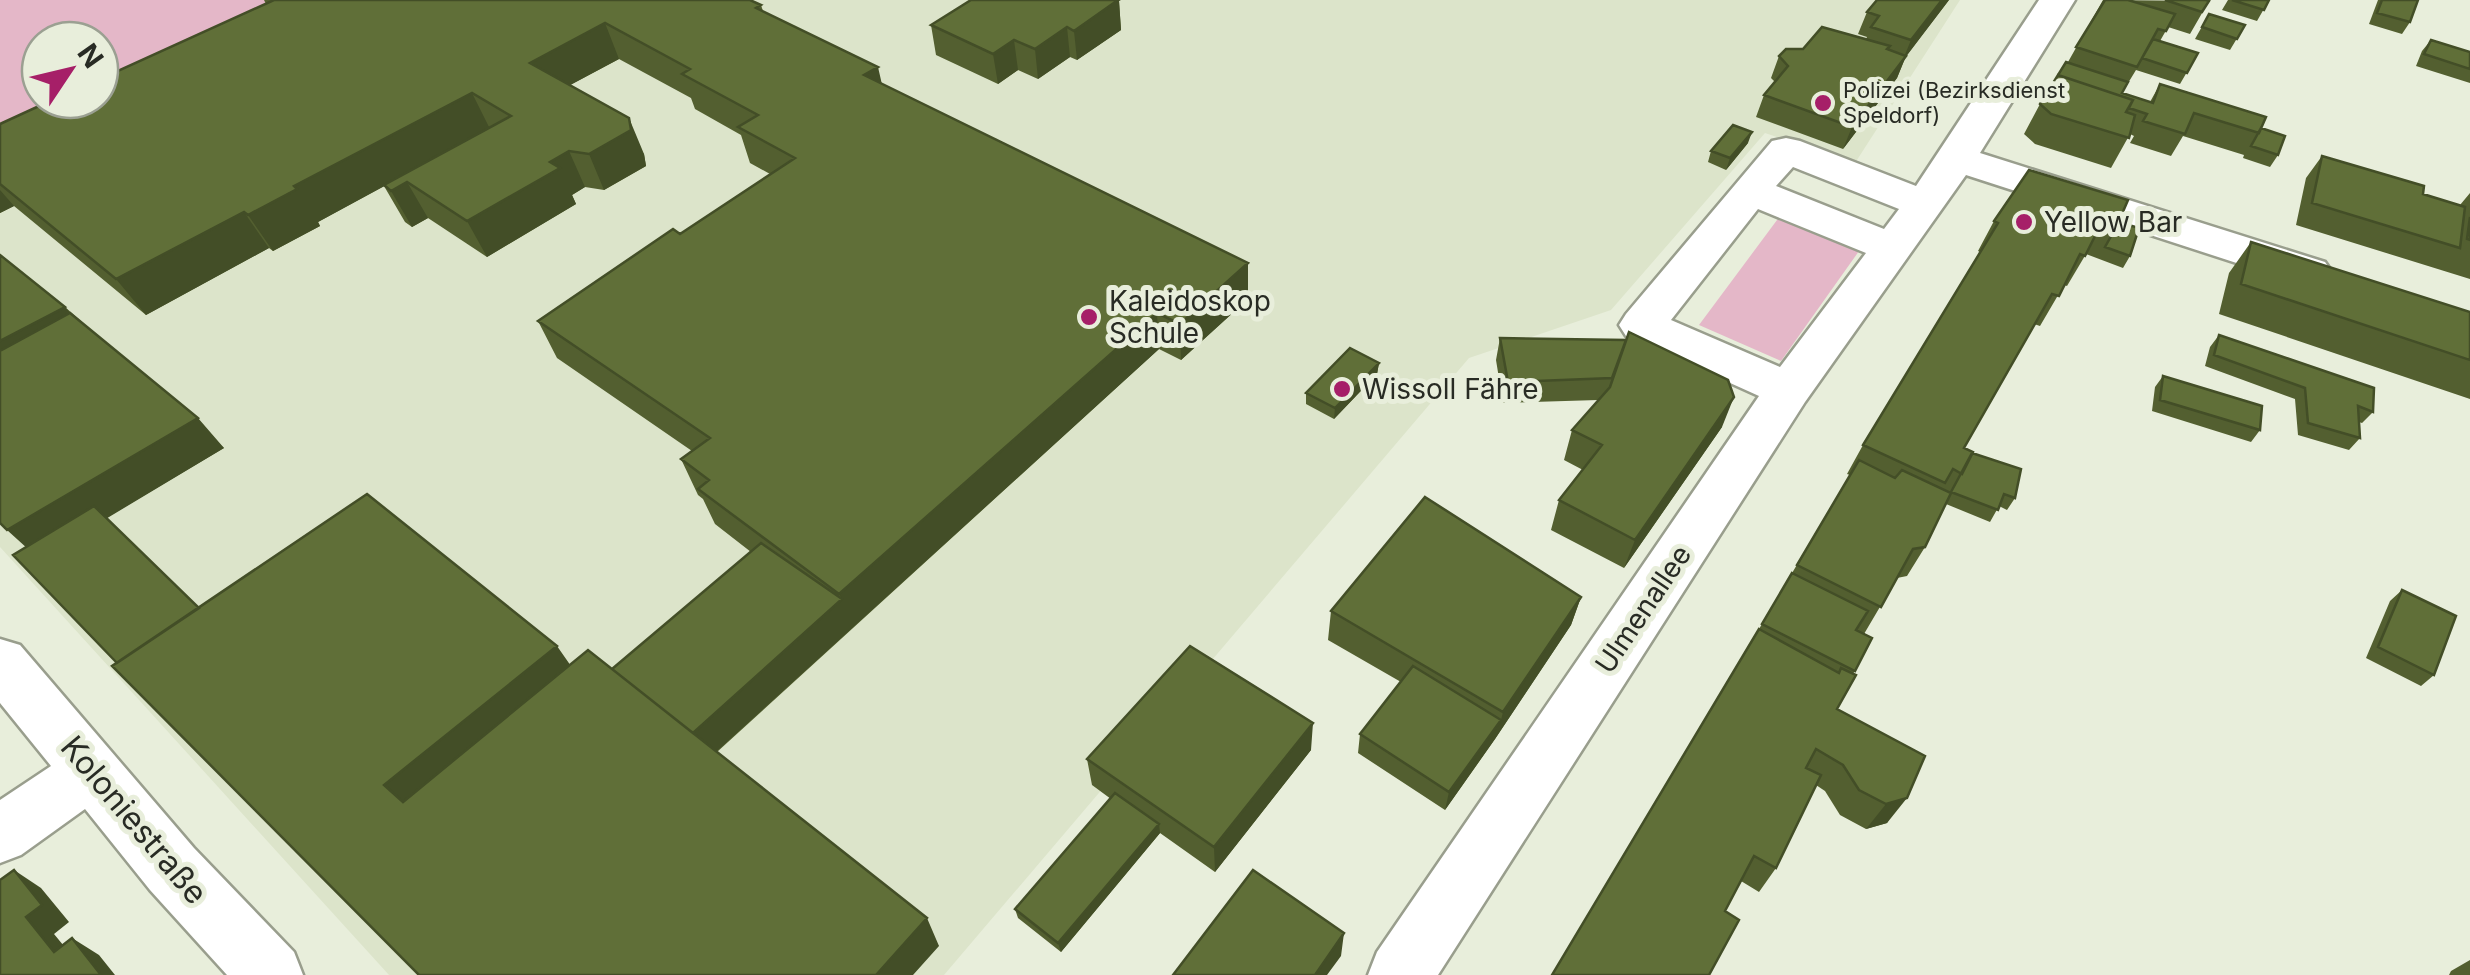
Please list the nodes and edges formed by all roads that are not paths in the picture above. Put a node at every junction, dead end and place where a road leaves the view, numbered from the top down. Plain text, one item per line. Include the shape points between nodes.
1 (2057, 0) edge
2 (1957, 159) junction
3 (1750, 191) junction
4 (1924, 204) junction
5 (1891, 247) junction
6 (2342, 282) edge
7 (1788, 390) junction
8 (0, 662) edge
9 (91, 771) junction
10 (0, 836) edge
11 (271, 975) edge
12 (1400, 975) edge

1 - 2 street, Ulmenallee
2 - 4 street, Ulmenallee
2 - 6 street
3 - 4 street via 1786,150
3 - 5 street
3 - 7 street via 1642,325
4 - 5 street, Ulmenallee
5 - 7 street, Ulmenallee
7 - 12 street, Ulmenallee
8 - 9 street, Koloniestraße
9 - 10 street
9 - 11 street, Koloniestraße

